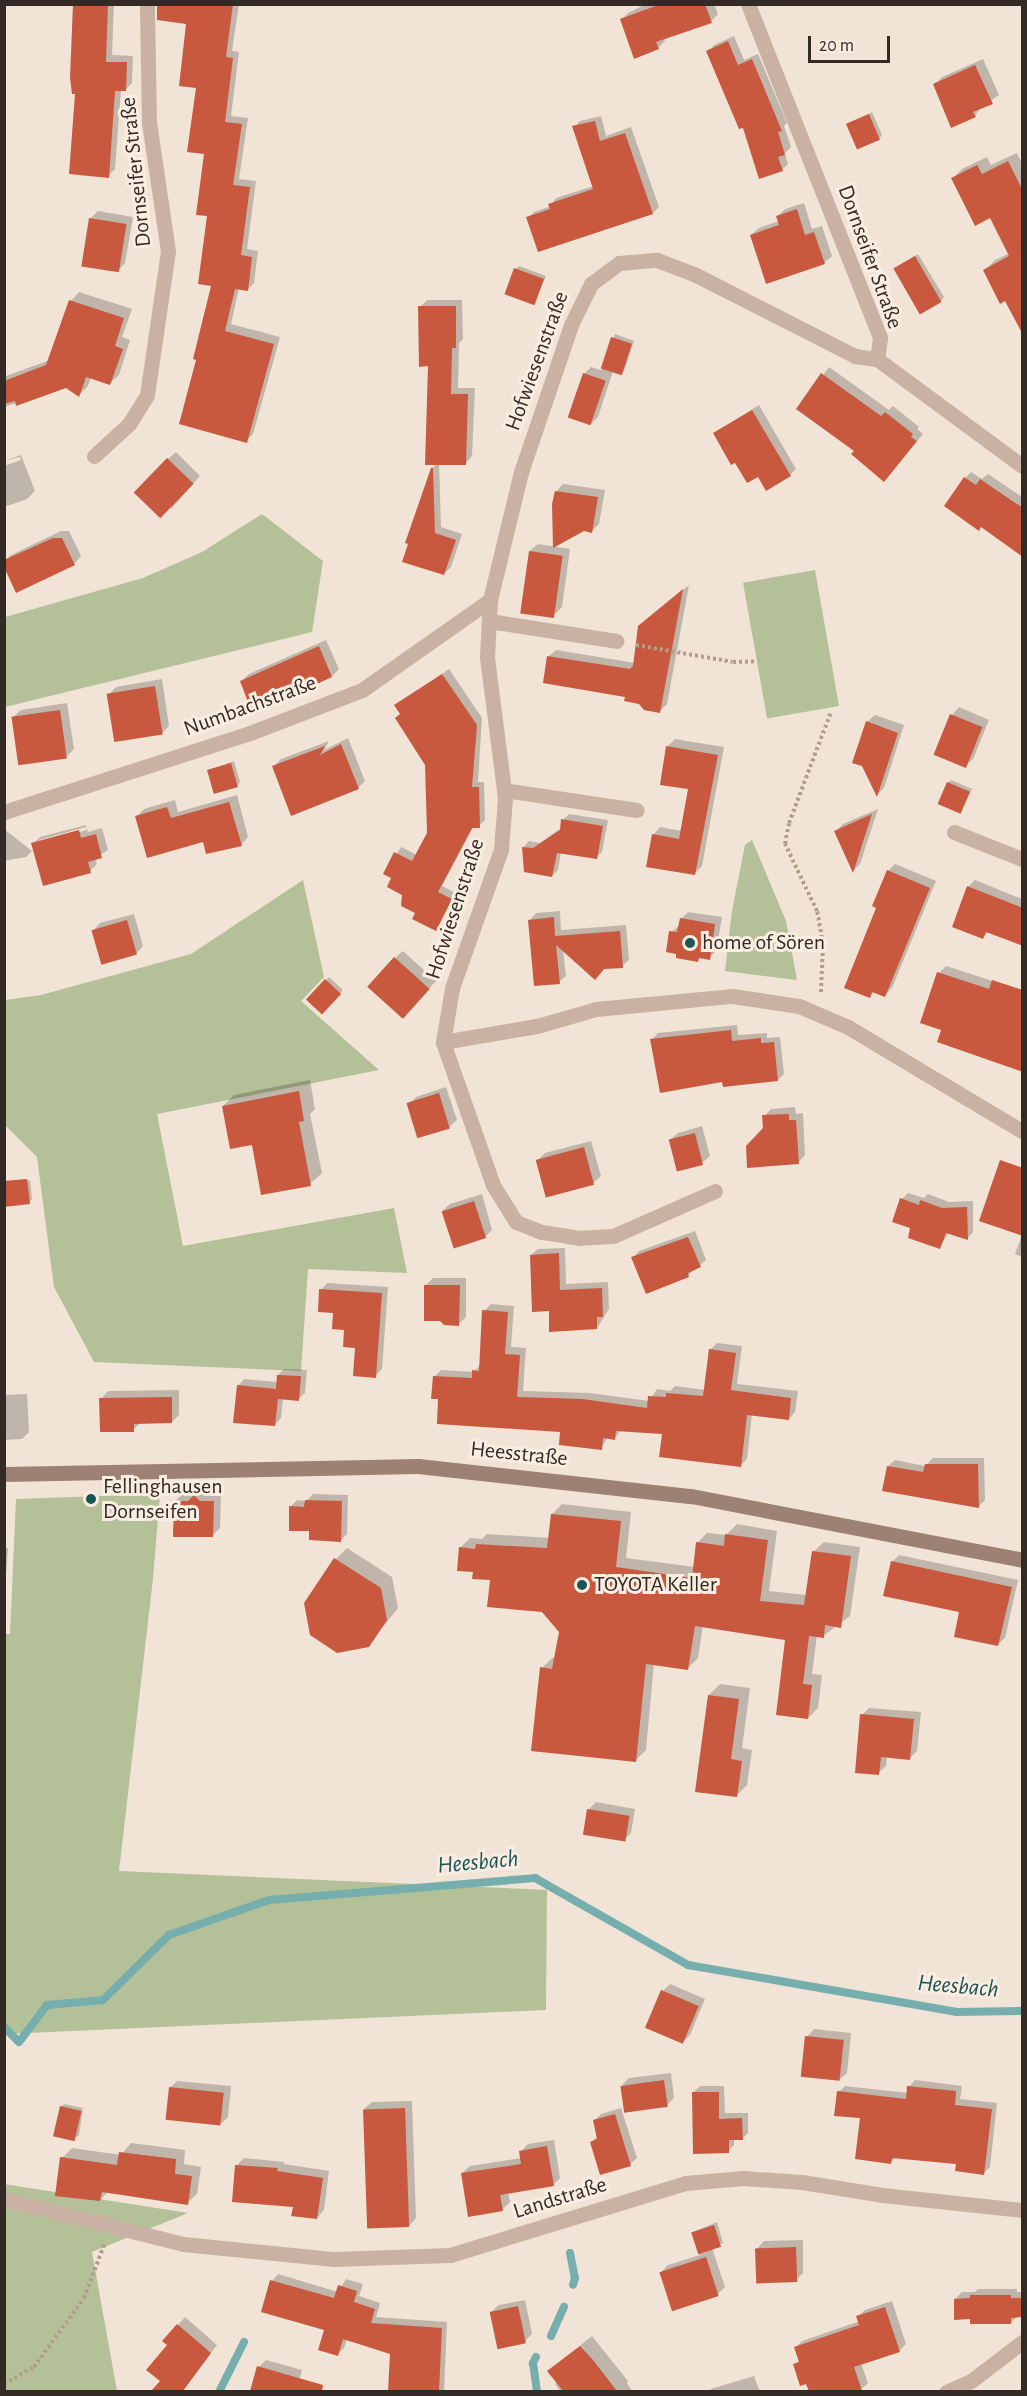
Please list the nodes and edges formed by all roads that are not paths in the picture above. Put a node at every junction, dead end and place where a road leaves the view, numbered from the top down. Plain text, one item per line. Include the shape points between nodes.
1 (147, 4) edge
2 (748, 4) edge
3 (877, 359) junction
4 (94, 456) dead end
5 (1023, 466) edge
6 (490, 600) junction
7 (489, 621) junction
8 (616, 642) road end
9 (504, 790) junction
10 (636, 810) dead end
11 (4, 812) edge
12 (954, 832) dead end
13 (1023, 859) edge
14 (443, 1042) junction
15 (1023, 1131) edge
16 (715, 1191) dead end
17 (4, 1474) edge
18 (1023, 1560) edge
19 (4, 2199) edge
20 (1023, 2210) edge
21 (1023, 2342) edge
22 (946, 2391) edge

1 - 4 street, Dornseifer Straße via 149,123 168,251 147,395 129,424
2 - 3 street, Dornseifer Straße via 880,338
3 - 5 street, Dornseifer Straße
3 - 6 street, Hofwiesenstraße via 855,356 694,274 657,260 619,263 591,284 570,325 521,472
6 - 7 street, Hofwiesenstraße
6 - 11 street, Numbachstraße via 362,690 250,733
7 - 8 street
7 - 9 street, Hofwiesenstraße via 487,657
9 - 10 street
9 - 14 street, Hofwiesenstraße via 501,850 452,988
12 - 13 street
14 - 15 street via 537,1026 596,1009 702,998 732,996 799,1006 848,1027
14 - 16 street via 494,1185 516,1222 551,1234 580,1238 614,1236
17 - 18 main road, Heesstraße via 418,1466 691,1496
19 - 20 street, Landstraße via 183,2244 334,2259 450,2255 686,2183 743,2178
21 - 22 street via 971,2381

